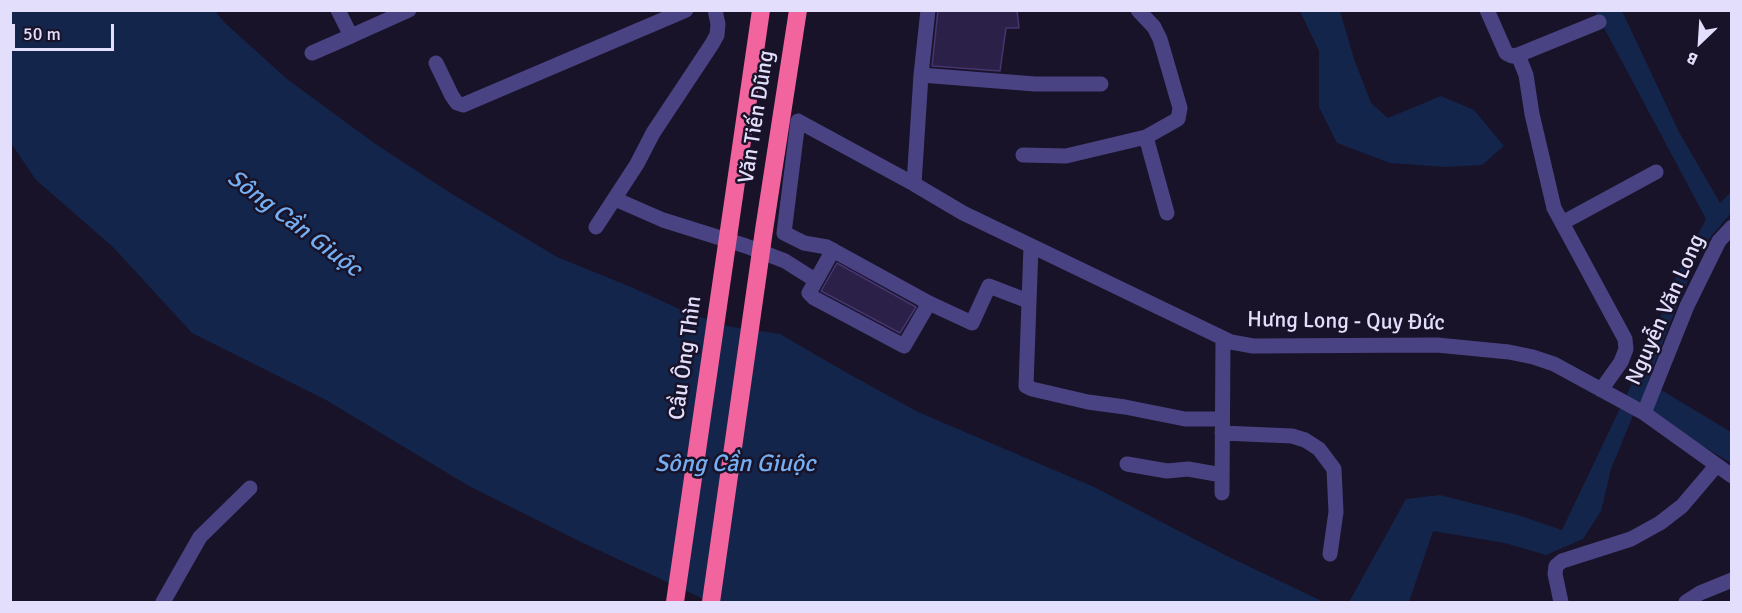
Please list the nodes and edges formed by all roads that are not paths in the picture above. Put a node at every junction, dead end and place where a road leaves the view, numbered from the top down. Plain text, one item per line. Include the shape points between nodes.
1 (338, 10) edge
2 (409, 10) edge
3 (686, 10) edge
4 (715, 10) edge
5 (761, 10) edge
6 (798, 10) edge
7 (928, 10) edge
8 (1138, 10) edge
9 (1487, 10) edge
10 (1599, 22) dead end
11 (351, 36) junction
12 (312, 53) dead end
13 (1518, 56) junction
14 (436, 63) dead end
15 (921, 75) junction
16 (1101, 84) dead end
17 (1146, 137) junction
18 (1023, 156) dead end
19 (1656, 172) dead end
20 (914, 184) junction
21 (615, 199) junction
22 (1167, 213) dead end
23 (1562, 223) junction
24 (596, 227) dead end
25 (729, 227) joint
26 (1731, 227) edge
27 (1031, 246) junction
28 (833, 250) junction
29 (815, 280) junction
30 (1028, 301) junction
31 (929, 303) junction
32 (1223, 339) junction
33 (1601, 390) junction
34 (1642, 412) junction
35 (1222, 426) junction
36 (1127, 464) dead end
37 (1716, 466) junction
38 (1222, 476) junction
39 (1731, 476) edge
40 (250, 488) dead end
41 (1222, 493) dead end
42 (1330, 554) dead end
43 (1731, 580) edge
44 (163, 603) edge
45 (675, 603) edge
46 (711, 603) edge
47 (1561, 603) edge
48 (1686, 603) edge

1 - 11 street
2 - 11 street
3 - 14 street via 463,105 456,103
4 - 21 street via 717,35
5 - 25 highway, Văn Tiến Dũng
6 - 46 highway, Văn Tiến Dũng
7 - 15 street
8 - 17 street via 1160,39 1180,108 1178,119
9 - 13 street via 1506,53
10 - 13 street
11 - 12 street
13 - 23 street via 1526,75 1554,208
15 - 16 street via 1035,84
15 - 20 street
17 - 18 street via 1066,156
17 - 22 street
19 - 23 street
20 - 27 street, Hưng Long - Quy Đức
20 - 28 street, Hưng Long - Quy Đức via 798,121 784,233
21 - 24 street
21 - 29 street via 663,220 785,261
23 - 33 street via 1625,339 1621,362
25 - 45 highway, Cầu Ông Thìn
26 - 34 street, Nguyễn Văn Long via 1719,241 1687,306
27 - 30 street
27 - 32 street, Hưng Long - Quy Đức
28 - 29 street
28 - 31 street
29 - 31 street via 809,293 812,297 904,346
30 - 31 street via 989,286 972,323
30 - 35 street via 1026,386 1088,402
32 - 33 street, Hưng Long - Quy Đức via 1253,346 1437,345 1509,352 1554,364
32 - 35 street
33 - 34 street, Hưng Long - Quy Đức
34 - 37 street, Hưng Long - Quy Đức
35 - 38 street
35 - 42 street via 1292,436 1319,449 1334,469 1336,512
36 - 38 street
37 - 39 street, Hưng Long - Quy Đức
37 - 47 street via 1682,506 1660,523 1631,539 1556,566
38 - 41 street
40 - 44 street via 200,537
43 - 48 street

